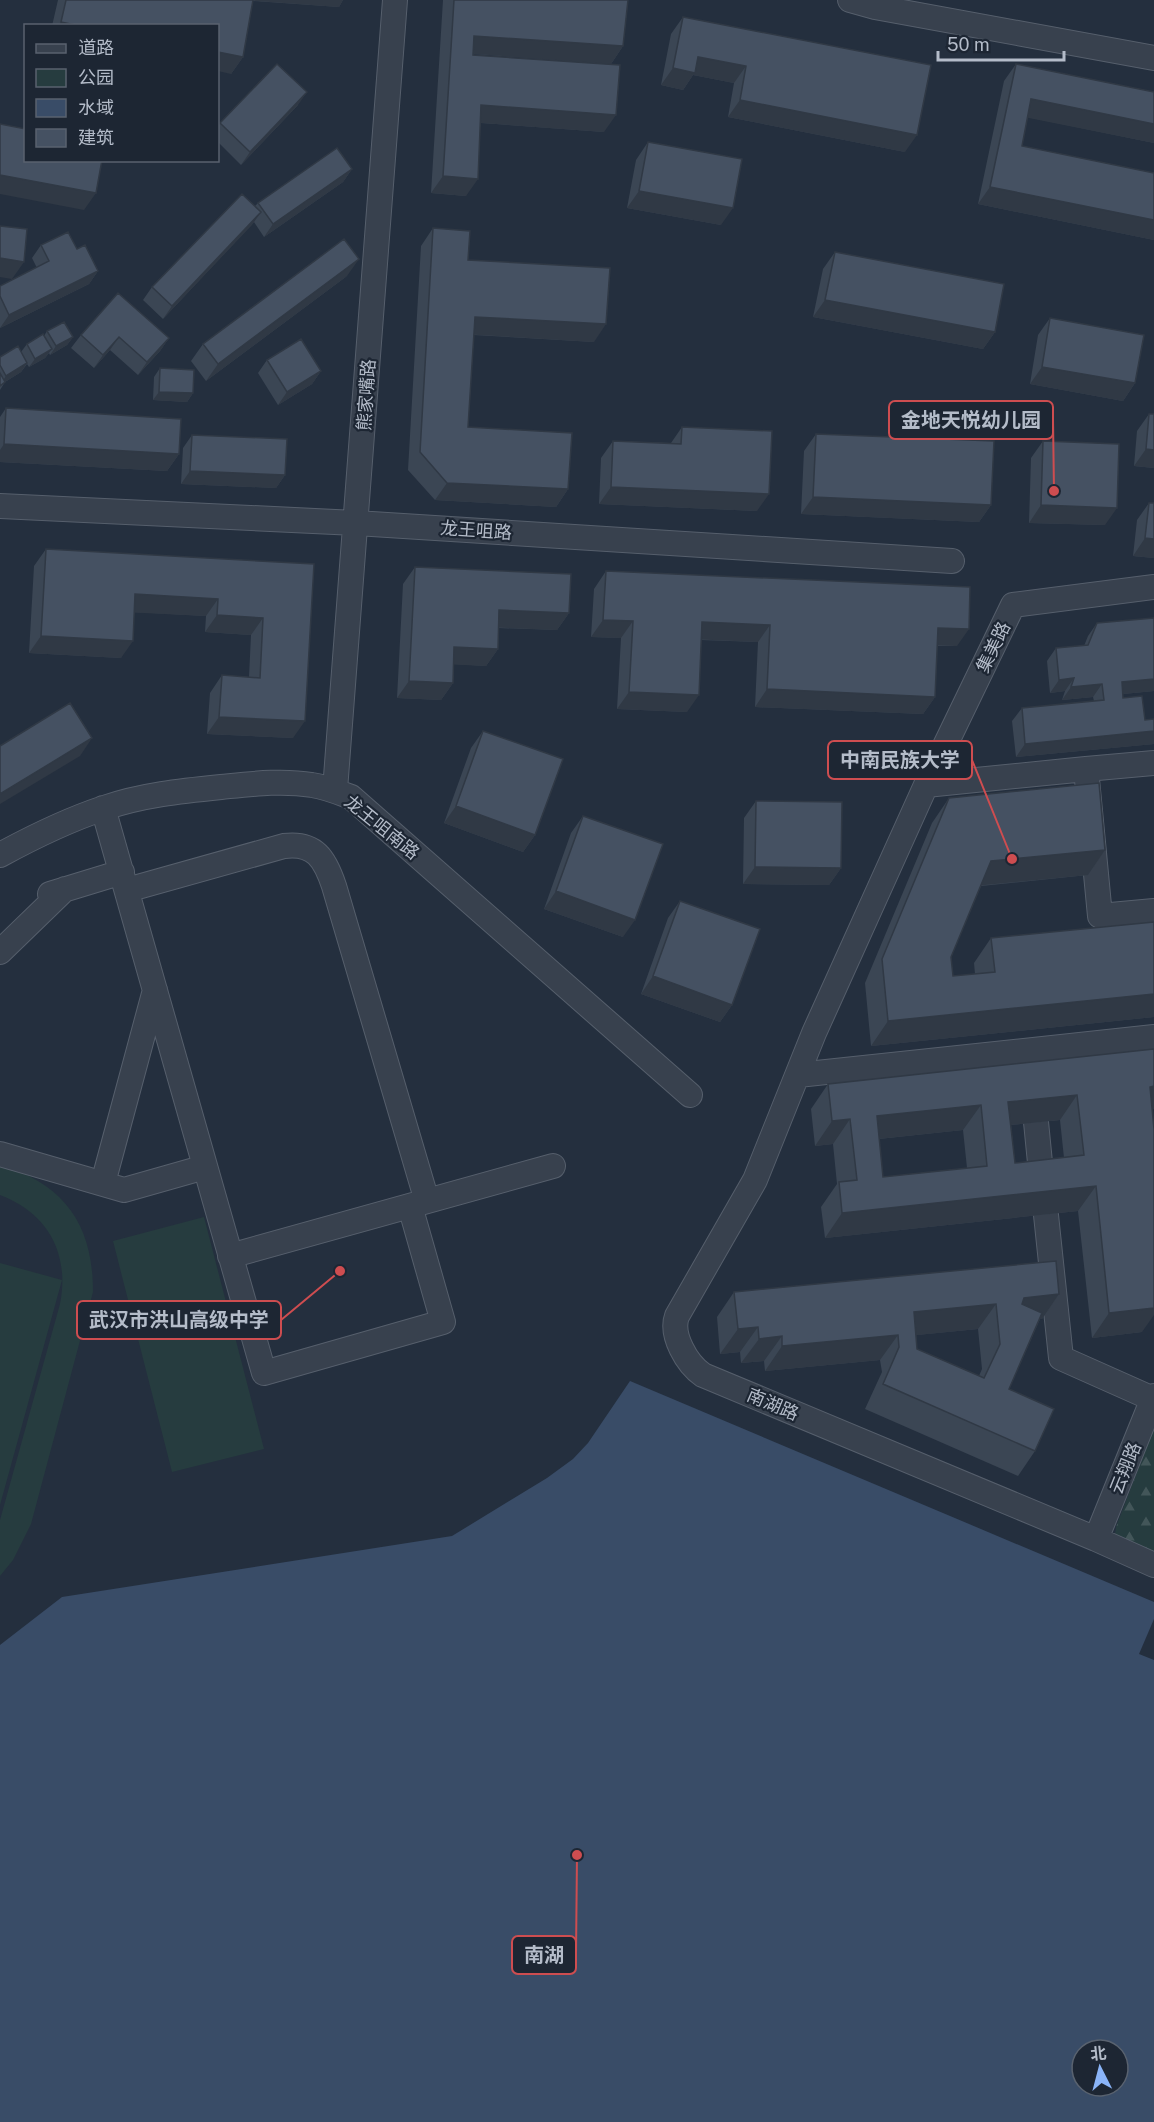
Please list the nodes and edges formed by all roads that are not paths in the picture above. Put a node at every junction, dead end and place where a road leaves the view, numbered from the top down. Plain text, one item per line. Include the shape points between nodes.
1 (395, 0) edge
2 (850, 0) edge
3 (1154, 58) edge
4 (0, 506) edge
5 (356, 523) junction
6 (952, 561) dead end
7 (1154, 587) edge
8 (1154, 763) edge
9 (1086, 769) junction
10 (926, 785) junction
11 (335, 790) junction
12 (103, 808) junction
13 (0, 855) edge
14 (124, 881) junction
15 (65, 889) junction
16 (36, 898) dead end
17 (1154, 911) edge
18 (0, 952) edge
19 (155, 990) junction
20 (1154, 1037) edge
21 (798, 1075) junction
22 (690, 1095) dead end
23 (1036, 1122) edge
24 (0, 1154) edge
25 (553, 1166) dead end
26 (205, 1167) junction
27 (103, 1183) junction
28 (1042, 1183) edge
29 (418, 1203) junction
30 (1046, 1215) edge
31 (230, 1256) junction
32 (1154, 1397) edge
33 (1096, 1539) junction
34 (1154, 1565) edge

1 - 5 street, 熊家嘴路
2 - 3 street
4 - 5 street, 龙王咀路
5 - 6 street, 龙王咀路
5 - 11 street, 熊家嘴路
7 - 10 street, 集美路 via 1013,604
8 - 9 street
9 - 10 street
9 - 17 street via 1100,916
10 - 21 street, 南湖路
11 - 12 street, 龙王咀南路 via 267,783 173,792
11 - 22 street, 龙王咀南路 via 351,797
12 - 13 street, 龙王咀南路
12 - 14 street
14 - 15 street
14 - 19 street
14 - 29 street via 284,846 301,846 318,854 334,886
15 - 16 street
15 - 18 street
19 - 26 street
19 - 27 street
20 - 21 street via 1029,1062
21 - 33 street, 南湖路 via 755,1180 677,1316 675,1332 692,1365 703,1375
23 - 28 street
24 - 27 street
25 - 29 street
26 - 27 street via 124,1190
26 - 31 street
29 - 31 street
29 - 31 street via 443,1323 264,1373
30 - 32 street via 1061,1358
32 - 33 street, 云翔路
33 - 34 street, 南湖路

